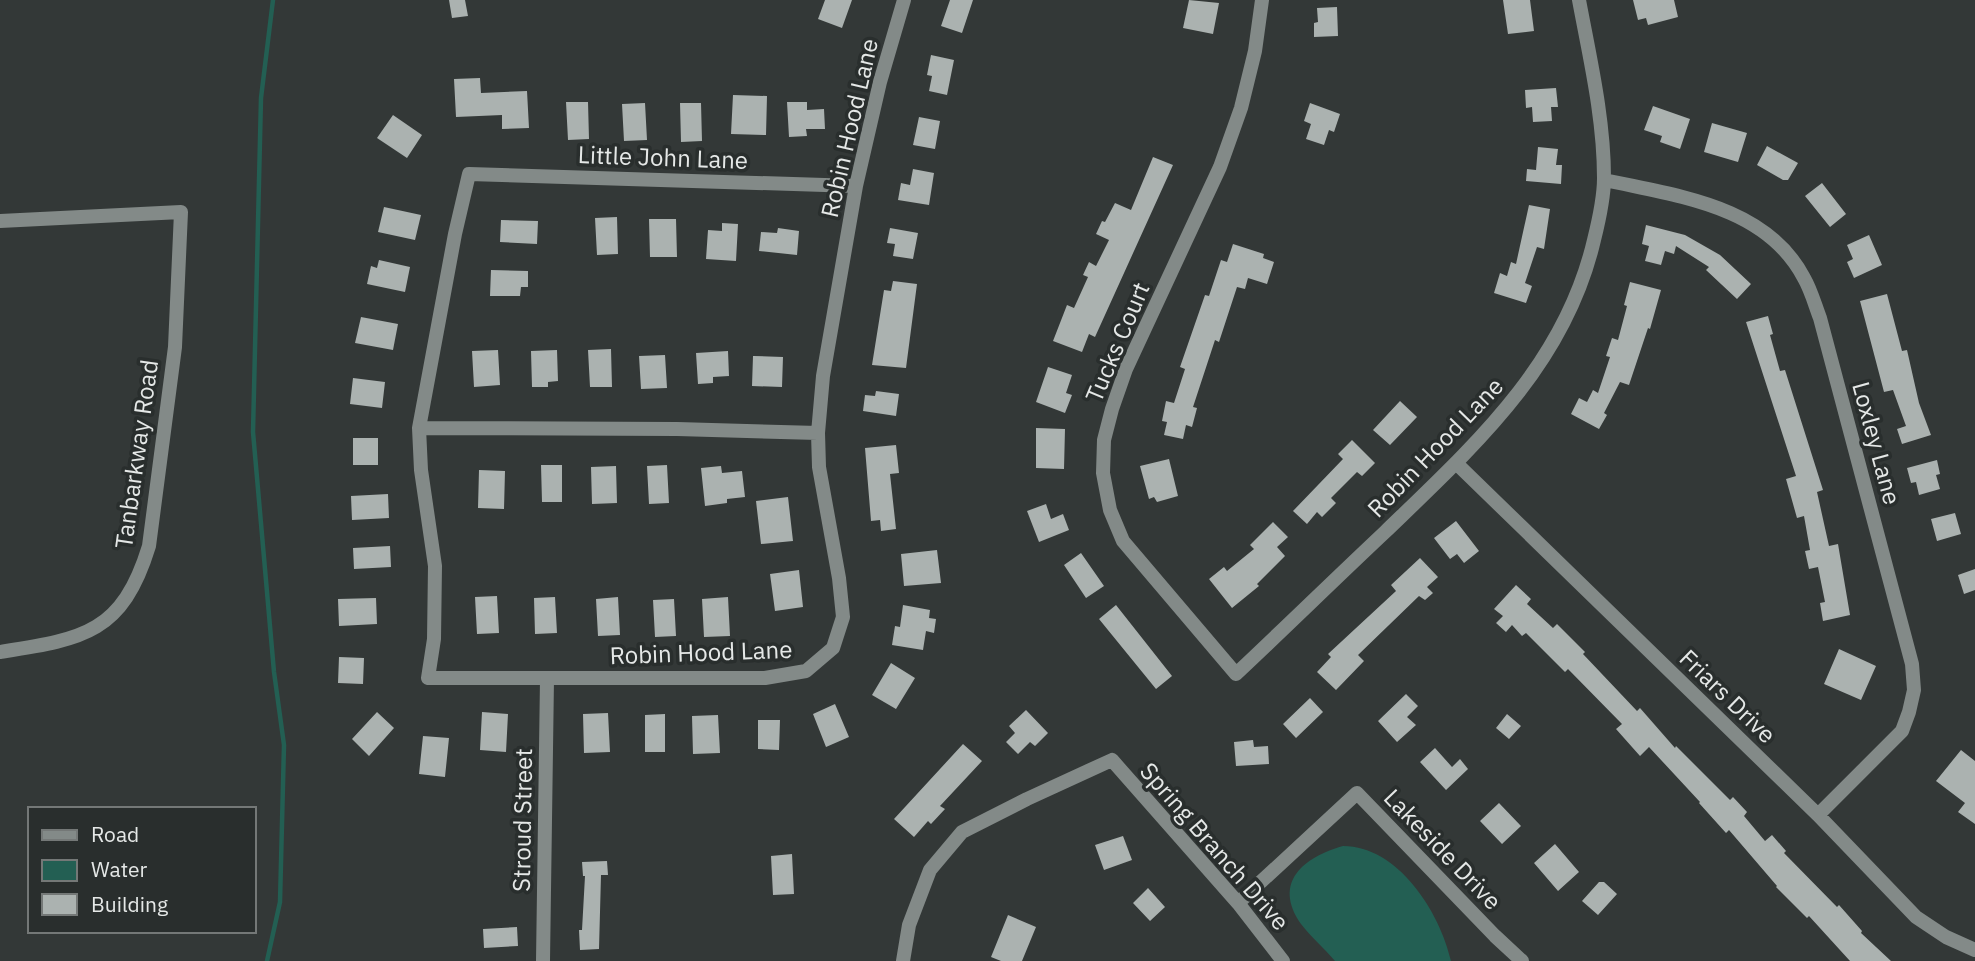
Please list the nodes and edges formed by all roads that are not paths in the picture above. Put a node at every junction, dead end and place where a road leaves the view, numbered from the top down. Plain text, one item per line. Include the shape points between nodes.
1 (904, 0) edge
2 (1262, 0) edge
3 (1579, 0) edge
4 (1605, 180) junction
5 (856, 186) junction
6 (0, 221) edge
7 (419, 428) junction
8 (818, 433) junction
9 (1457, 463) junction
10 (0, 653) edge
11 (1236, 674) joint
12 (547, 679) junction
13 (1818, 815) junction
14 (1238, 903) junction
15 (1975, 950) edge
16 (543, 961) edge
17 (903, 961) edge
18 (1283, 961) edge
19 (1522, 961) edge

1 - 5 street, Robin Hood Lane
2 - 11 street, Tucks Court via 1241,108 1220,167 1126,369 1104,440 1103,473 1110,510 1123,541
3 - 4 street, Robin Hood Lane via 1601,117
4 - 9 street, Robin Hood Lane via 1589,262 1559,334 1498,421
4 - 13 street, Loxley Lane via 1696,200 1748,219 1783,248 1804,277 1820,318 1912,664 1914,690 1902,730
5 - 7 street, Little John Lane via 469,174
5 - 8 street, Robin Hood Lane via 823,376
6 - 10 street, Tanbarkway Road via 181,212 175,347 149,546 142,567 128,597 102,625 77,637
7 - 8 street
7 - 12 street, Robin Hood Lane via 435,566 434,639 428,677
8 - 12 street, Robin Hood Lane via 819,467 843,617 833,648 806,671 765,678
9 - 11 street, Robin Hood Lane
9 - 13 street, Friars Drive
12 - 16 street, Stroud Street
13 - 15 street, Friars Drive via 1916,917
14 - 17 street, Spring Branch Drive via 1112,761 962,832 930,870 909,925
14 - 18 street, Spring Branch Drive
14 - 19 street, Lakeside Drive via 1357,793

